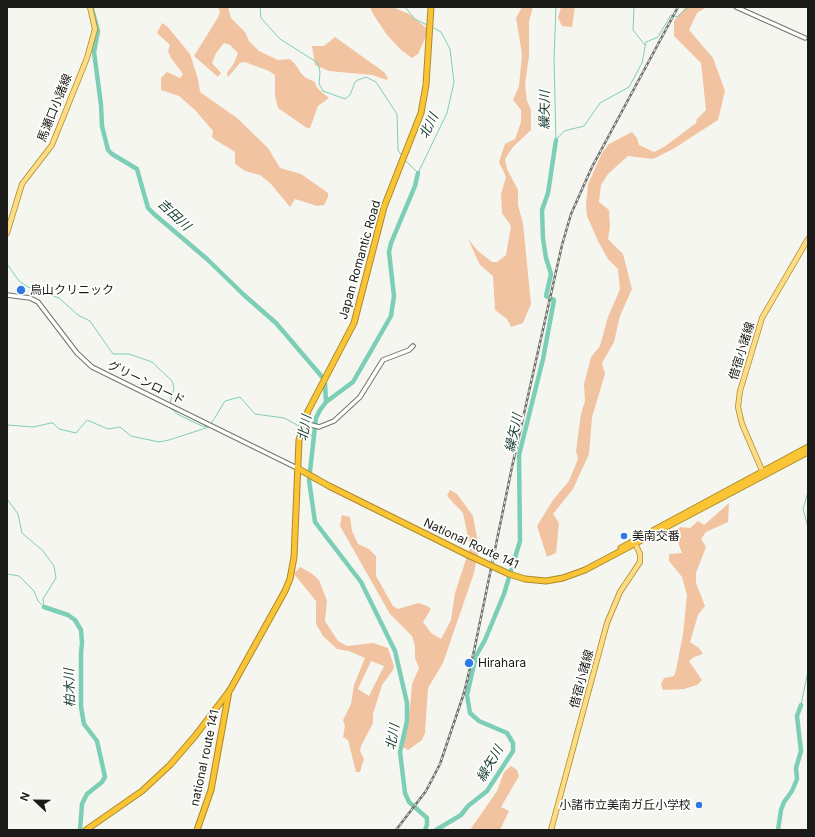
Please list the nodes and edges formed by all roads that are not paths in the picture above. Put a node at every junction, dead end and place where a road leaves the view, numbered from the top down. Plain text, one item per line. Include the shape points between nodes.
1 (90, 7) edge
2 (431, 7) edge
3 (736, 7) edge
4 (804, 38) dead end
5 (7, 233) edge
6 (808, 239) edge
7 (7, 295) edge
8 (413, 346) dead end
9 (304, 423) junction
10 (808, 447) edge
11 (808, 452) edge
12 (297, 468) junction
13 (764, 473) junction
14 (635, 542) junction
15 (230, 690) junction
16 (216, 710) junction
17 (226, 713) junction
18 (86, 830) edge
19 (197, 830) edge
20 (552, 830) edge

1 - 5 main road, 馬瀬口小諸線 via 95,29 87,58 52,145 22,184
2 - 9 highway, Japan Romantic Road via 426,85 421,113 384,207 354,323
3 - 4 street
6 - 13 main road, 借宿小諸線 via 762,318 740,391 738,407 742,424
7 - 12 street, グリーンロード via 30,298 38,302 77,353 92,367
8 - 9 street via 383,360 360,397 334,421 319,427
9 - 12 highway, Japan Romantic Road via 299,440
10 - 13 highway, National Route 141
11 - 13 highway, National Route 141
12 - 14 highway, National Route 141, bridge via 468,555 525,579 546,581 563,578 588,568
12 - 15 highway, Japan Romantic Road via 294,557 290,579
13 - 14 highway, National Route 141
14 - 20 main road, 借宿小諸線 via 640,562 620,592 608,623
15 - 16 highway
15 - 17 highway, national route 141
16 - 17 highway via 221,708
16 - 18 highway via 180,753 153,780 122,806
17 - 19 highway, national route 141 via 210,794

